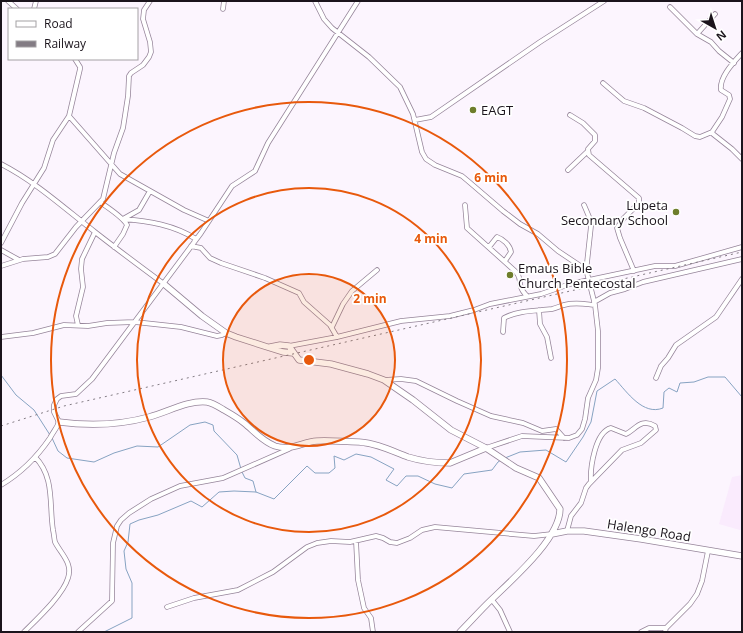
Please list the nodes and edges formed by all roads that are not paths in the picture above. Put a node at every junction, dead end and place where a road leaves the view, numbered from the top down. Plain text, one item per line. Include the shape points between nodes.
1 (8, 1) edge
2 (150, 1) edge
3 (224, 1) edge
4 (315, 1) edge
5 (358, 1) edge
6 (604, 1) edge
7 (670, 7) dead end
8 (16, 8) edge
9 (223, 8) dead end
10 (715, 14) dead end
11 (338, 33) junction
12 (698, 34) junction
13 (742, 53) edge
14 (76, 60) edge
15 (734, 63) junction
16 (603, 83) dead end
17 (570, 115) dead end
18 (68, 116) junction
19 (416, 120) junction
20 (712, 132) junction
21 (588, 151) junction
22 (742, 159) edge
23 (1, 164) edge
24 (111, 165) junction
25 (568, 170) dead end
26 (35, 184) junction
27 (150, 191) junction
28 (100, 202) junction
29 (464, 205) dead end
30 (584, 205) dead end
31 (123, 219) junction
32 (82, 221) junction
33 (209, 221) junction
34 (95, 232) junction
35 (196, 239) junction
36 (1, 243) edge
37 (191, 246) junction
38 (114, 247) junction
39 (489, 247) junction
40 (742, 248) edge
41 (1, 250) edge
42 (742, 259) edge
43 (19, 260) junction
44 (505, 261) junction
45 (1, 266) edge
46 (377, 270) dead end
47 (634, 271) junction
48 (586, 272) junction
49 (742, 279) edge
50 (589, 280) junction
51 (164, 284) junction
52 (527, 296) junction
53 (594, 303) junction
54 (539, 310) junction
55 (135, 322) junction
56 (78, 325) junction
57 (332, 327) junction
58 (503, 332) dead end
59 (226, 333) junction
60 (337, 336) junction
61 (1, 338) edge
62 (289, 346) junction
63 (270, 347) junction
64 (293, 353) junction
65 (551, 358) dead end
66 (656, 378) dead end
67 (384, 380) junction
68 (59, 422) junction
69 (564, 438) junction
70 (290, 448) junction
71 (488, 450) junction
72 (35, 457) junction
73 (591, 482) junction
74 (1, 485) edge
75 (567, 531) junction
76 (552, 534) junction
77 (356, 541) junction
78 (708, 550) junction
79 (741, 555) edge
80 (492, 600) junction
81 (167, 607) dead end
82 (665, 630) edge
83 (24, 632) edge
84 (78, 632) edge
85 (373, 632) edge
86 (460, 632) edge
87 (510, 632) edge
88 (641, 632) edge

1 - 8 street
2 - 24 street via 142,19 151,52 143,65 129,76 124,120
3 - 9 street
4 - 11 street via 324,19
5 - 11 street
6 - 19 street via 431,117
7 - 12 street
10 - 12 street
11 - 19 street via 397,83
11 - 33 street via 268,143 255,171 232,186
12 - 15 street
13 - 15 street
14 - 18 street via 80,69
15 - 20 street via 725,75 721,87 722,92 730,98
16 - 20 street via 624,101 644,108 694,136 700,137
17 - 21 street via 595,135 595,141
18 - 24 street
18 - 26 street via 53,140 46,163
19 - 48 street via 422,152 426,159 462,176 503,211 538,234
20 - 22 street
21 - 25 street
21 - 47 street via 589,155 640,200 617,228
23 - 26 street
24 - 27 street via 120,174
24 - 28 street
26 - 32 street
26 - 36 street
27 - 31 street via 139,210
27 - 33 street
28 - 31 street
28 - 32 street
29 - 39 street via 466,228
30 - 48 street via 591,222
31 - 35 street via 163,225
31 - 38 street via 127,228
32 - 34 street
32 - 43 street via 52,256
33 - 35 street
34 - 38 street
34 - 56 street via 82,259 83,283 76,316
35 - 37 street
37 - 51 street
37 - 57 street via 201,248 210,258 221,263 271,280 299,293 304,302
38 - 51 street
39 - 44 street
39 - 44 street via 497,236 501,238 511,252
40 - 47 street via 675,266 655,266
41 - 43 street
42 - 53 street via 637,283 610,293
43 - 45 street
44 - 52 street via 520,277 520,287
46 - 57 street via 352,291
47 - 50 street
48 - 50 street
49 - 66 street via 716,317 676,345
50 - 52 street
50 - 53 street
51 - 55 street
51 - 59 street
52 - 60 street via 450,316 401,321
53 - 54 street
53 - 69 street via 598,336 597,377 588,398 581,431 573,437
54 - 58 street via 504,318
54 - 65 street via 540,324 547,337
55 - 56 street
55 - 59 street via 181,327 217,336
55 - 68 street via 87,385 76,394 57,399 54,412
56 - 61 street via 64,325
57 - 60 street
59 - 63 street
60 - 62 street
62 - 63 street
62 - 64 street
63 - 64 street
64 - 67 street via 300,361 332,364
67 - 69 street via 416,381 481,412 542,431 556,429
67 - 71 street via 451,430
68 - 70 street via 89,425 116,423 150,417 193,403 210,402 243,422 270,443
68 - 72 street
69 - 71 street via 522,436
70 - 71 street via 318,441 360,442 378,445 410,457 444,463
70 - 84 street via 214,481 180,486 144,502 121,520 113,543 112,601
71 - 76 street via 544,483 560,509
72 - 74 street via 22,471
72 - 83 street via 43,466 48,480 54,540 70,571 60,592 42,615
73 - 73 street via 591,462 605,431 611,428 626,434 639,425 655,426 654,433 641,443 622,450
73 - 75 street via 581,503 571,516
75 - 76 street, Halengo Road
75 - 78 street, Halengo Road via 618,535
76 - 77 street via 534,536 435,527 397,542 376,536
76 - 80 street
77 - 81 street via 317,543 307,547 273,572 242,588 194,598
77 - 85 street via 358,580
78 - 79 street, Halengo Road
78 - 82 street via 697,594
80 - 86 street
80 - 87 street via 500,610
82 - 88 street via 649,628

